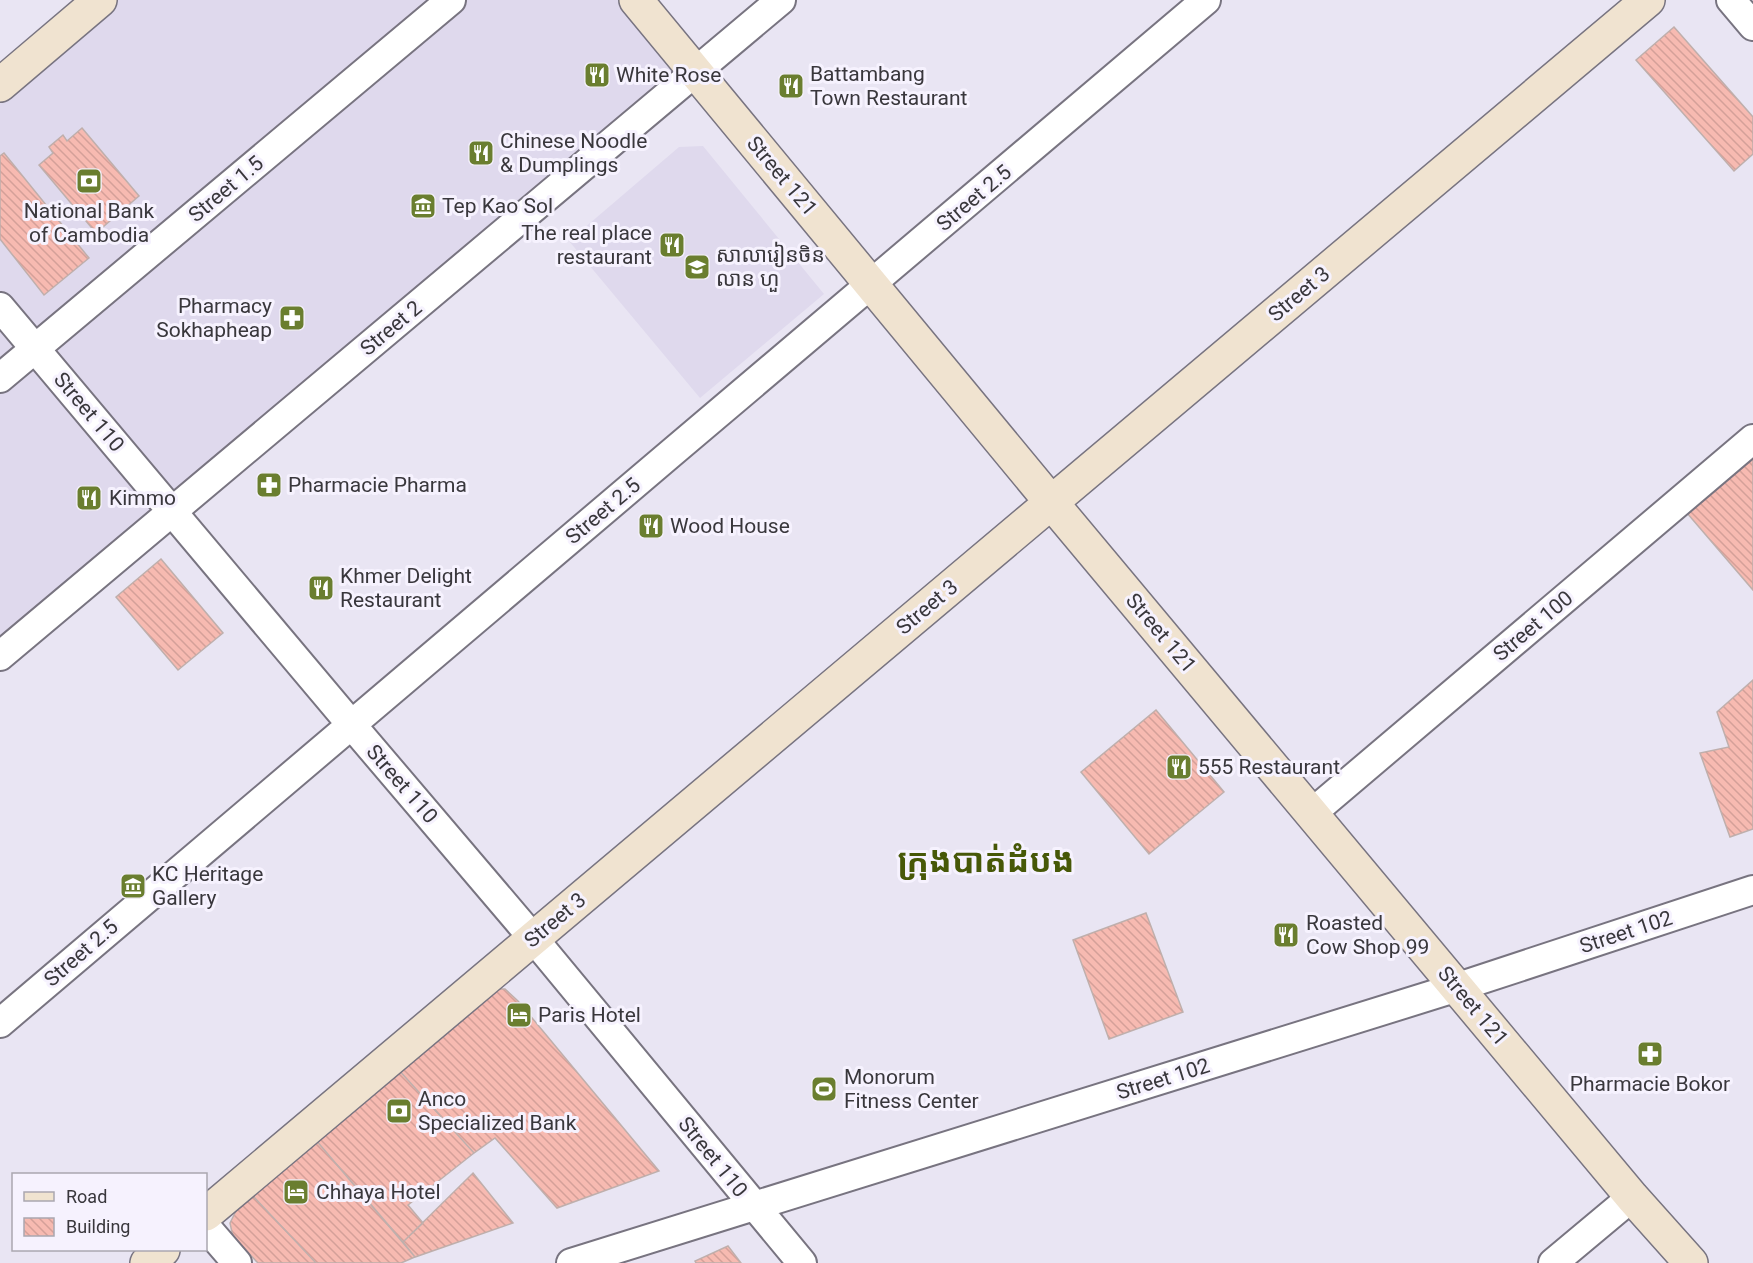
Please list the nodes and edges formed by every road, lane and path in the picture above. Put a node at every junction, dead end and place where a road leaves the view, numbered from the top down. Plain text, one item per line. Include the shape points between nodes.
1 (100, 0) edge
2 (451, 0) edge
3 (636, 0) edge
4 (781, 0) edge
5 (1206, 0) edge
6 (1648, 0) edge
7 (1731, 0) edge
8 (1753, 26) edge
9 (695, 72) junction
10 (0, 85) edge
11 (873, 285) junction
12 (0, 307) edge
13 (35, 348) junction
14 (0, 378) edge
15 (1753, 439) edge
16 (1051, 502) junction
17 (172, 512) junction
18 (0, 657) edge
19 (350, 723) junction
20 (1312, 813) junction
21 (1753, 890) edge
22 (533, 938) junction
23 (1458, 987) junction
24 (0, 1023) edge
25 (1632, 1197) junction
26 (754, 1206) junction
27 (207, 1213) edge
28 (207, 1228) edge
29 (162, 1251) edge
30 (147, 1263) edge
31 (237, 1263) edge
32 (572, 1263) edge
33 (802, 1263) edge
34 (1553, 1263) edge
35 (1691, 1263) edge

1 - 10 street
2 - 13 street, Street 1.5
3 - 9 street, Street 121
4 - 9 street, Street 2
5 - 11 street, Street 2.5
6 - 16 street, Street 3
7 - 8 street
9 - 11 street, Street 121
9 - 17 street, Street 2
11 - 16 street, Street 121
11 - 19 street, Street 2.5
12 - 13 street, Street 110
13 - 14 street, Street 1.5
13 - 17 street, Street 110
15 - 20 street, Street 100
16 - 20 street, Street 121
16 - 22 street, Street 3
17 - 18 street, Street 2
17 - 19 street, Street 110
19 - 22 street, Street 110
19 - 24 street, Street 2.5
20 - 23 street, Street 121
21 - 23 street, Street 102
22 - 26 street, Street 110
22 - 27 street, Street 3
23 - 25 street, Street 121
23 - 26 street, Street 102
25 - 34 street
25 - 35 street, Street 121
26 - 32 street, Street 102
26 - 33 street, Street 110
28 - 31 street
29 - 30 street

